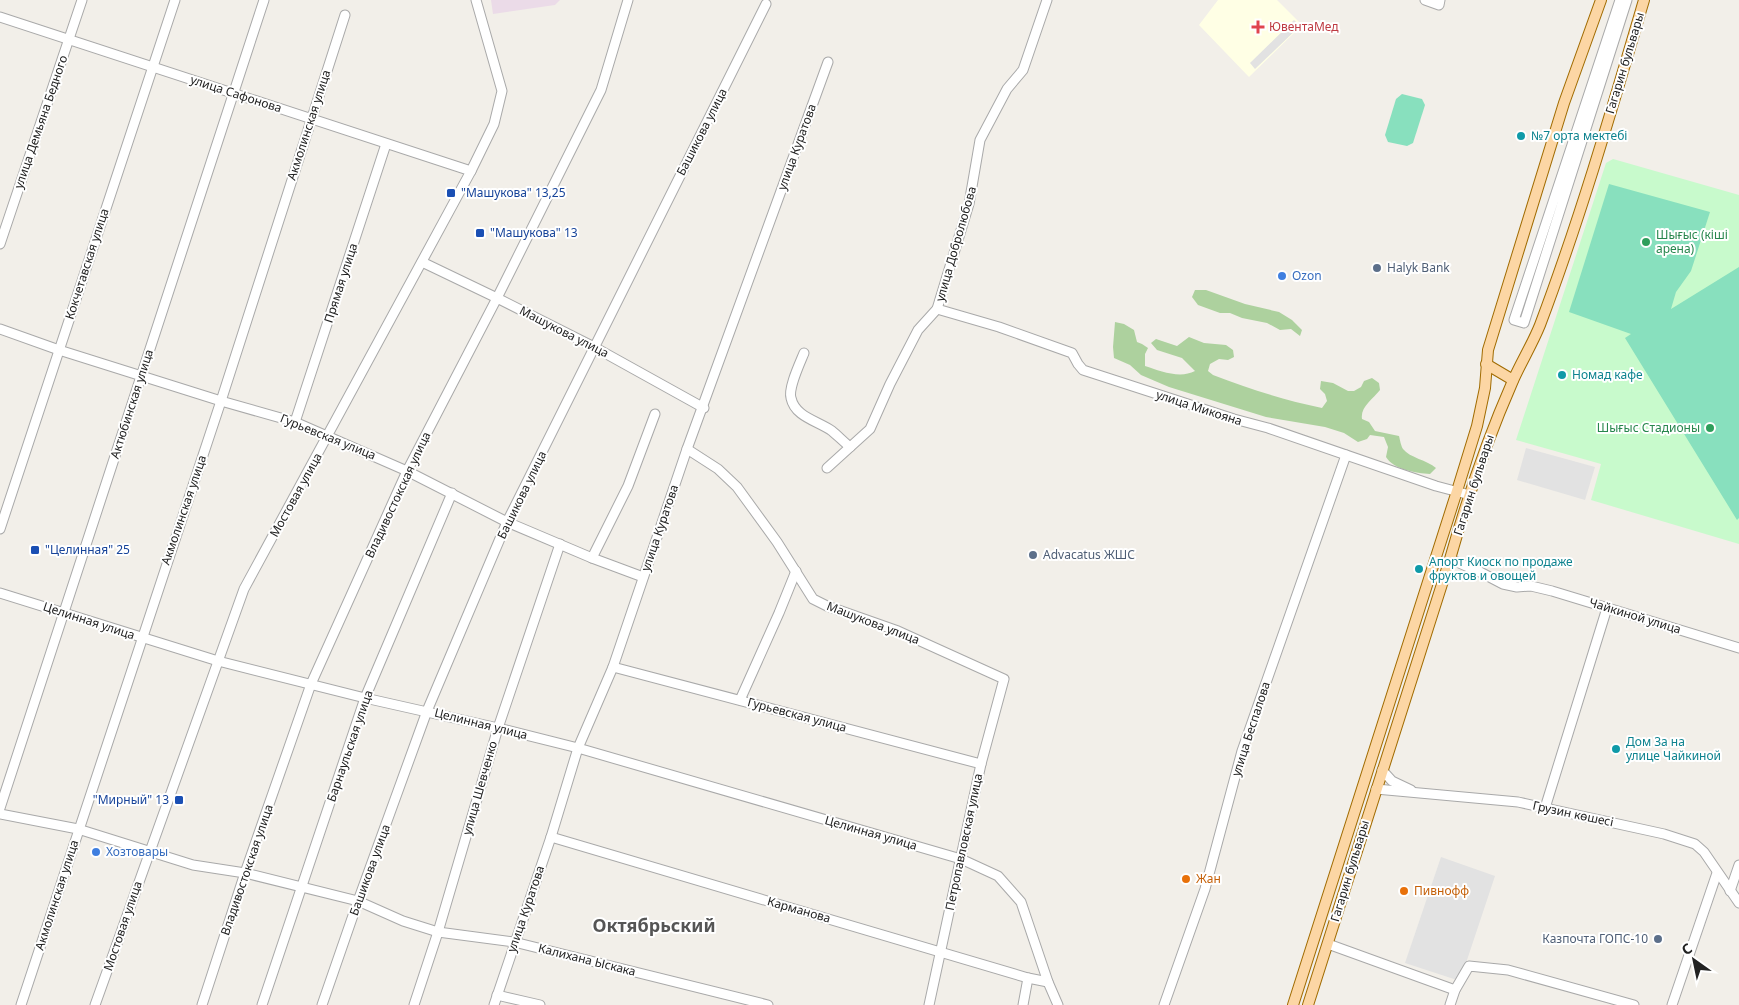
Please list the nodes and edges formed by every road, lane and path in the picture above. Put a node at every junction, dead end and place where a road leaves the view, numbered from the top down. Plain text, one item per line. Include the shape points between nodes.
1 (82, 0) edge
2 (175, 0) edge
3 (264, 0) edge
4 (476, 0) edge
5 (628, 0) edge
6 (1048, 0) edge
7 (1425, 0) edge
8 (1440, 0) edge
9 (1600, 0) edge
10 (1620, 0) edge
11 (1628, 0) edge
12 (1644, 0) edge
13 (766, 4) dead end
14 (345, 15) dead end
15 (0, 17) edge
16 (69, 39) junction
17 (828, 62) dead end
18 (152, 66) junction
19 (234, 93) junction
20 (311, 118) junction
21 (386, 144) junction
22 (471, 171) junction
23 (1546, 218) junction
24 (1556, 221) junction
25 (0, 244) edge
26 (422, 262) junction
27 (497, 298) junction
28 (936, 309) junction
29 (0, 329) edge
30 (594, 347) junction
31 (59, 350) junction
32 (804, 353) dead end
33 (1486, 364) junction
34 (141, 376) junction
35 (1513, 380) junction
36 (221, 401) junction
37 (704, 408) junction
38 (655, 414) dead end
39 (295, 422) junction
40 (328, 436) junction
41 (850, 447) junction
42 (688, 449) junction
43 (1346, 455) junction
44 (827, 468) dead end
45 (407, 471) junction
46 (1457, 491) junction
47 (452, 494) junction
48 (1470, 495) junction
49 (507, 522) junction
50 (0, 529) edge
51 (560, 544) junction
52 (592, 558) junction
53 (1450, 558) junction
54 (796, 571) junction
55 (643, 578) junction
56 (0, 593) edge
57 (1607, 608) junction
58 (64, 612) junction
59 (141, 637) junction
60 (1739, 648) edge
61 (218, 661) junction
62 (613, 667) junction
63 (1004, 679) joint
64 (311, 684) junction
65 (365, 698) junction
66 (740, 700) junction
67 (427, 711) junction
68 (498, 728) junction
69 (578, 748) junction
70 (982, 764) junction
71 (1382, 770) junction
72 (1364, 787) junction
73 (1376, 789) junction
74 (1418, 793) junction
75 (0, 808) edge
76 (1545, 808) junction
77 (0, 814) edge
78 (78, 829) junction
79 (551, 837) junction
80 (150, 851) junction
81 (961, 859) junction
82 (1739, 864) edge
83 (245, 873) junction
84 (1717, 873) junction
85 (301, 888) junction
86 (1730, 891) junction
87 (358, 901) junction
88 (1739, 903) edge
89 (438, 932) junction
90 (514, 942) junction
91 (1328, 944) junction
92 (940, 952) junction
93 (1028, 978) junction
94 (1048, 982) junction
95 (1455, 990) junction
96 (497, 995) junction
97 (1621, 1003) edge
98 (21, 1005) edge
99 (95, 1005) edge
100 (202, 1005) edge
101 (262, 1005) edge
102 (322, 1005) edge
103 (414, 1005) edge
104 (494, 1005) edge
105 (540, 1005) edge
106 (768, 1005) edge
107 (929, 1005) edge
108 (1023, 1005) edge
109 (1058, 1005) edge
110 (1164, 1005) edge
111 (1293, 1005) edge
112 (1308, 1005) edge
113 (1450, 1005) edge
114 (1634, 1005) edge
115 (1672, 1005) edge

1 - 16 street, улица Демьяна Бедного
2 - 18 street, Кокчетавская улица
3 - 19 street, Актюбинская улица
4 - 22 street, Мостовая улица via 502,90 494,124
5 - 27 street, Владивостокская улица via 601,90
6 - 28 street, улица Добролюбова via 1023,70 1007,89 980,140 969,204
7 - 8 street via 1439,5
9 - 33 main road, Гагарин бульвары via 1561,110
10 - 23 street
11 - 24 street
12 - 35 main road, Гагарин бульвары via 1539,327
13 - 30 street, Башикова улица
14 - 20 street, Акмолинская улица
15 - 16 street, улица Сафонова
16 - 18 street, улица Сафонова
16 - 25 street, улица Демьяна Бедного
17 - 37 street, улица Куратова
18 - 19 street, улица Сафонова
18 - 31 street, Кокчетавская улица
19 - 20 street, улица Сафонова
19 - 34 street, Актюбинская улица
20 - 21 street, улица Сафонова
20 - 36 street, Акмолинская улица
21 - 22 street, улица Сафонова
21 - 39 street, Прямая улица
22 - 26 street, Мостовая улица
23 - 24 street
23 - 24 street via 1514,320 1524,323
26 - 27 street, Машукова улица
26 - 40 street, Мостовая улица
27 - 30 street, Машукова улица
27 - 45 street, Владивостокская улица
28 - 41 street, улица Добролюбова via 918,330 870,429
28 - 43 street, улица Микояна via 1072,353 1083,370
29 - 31 street, Гурьевская улица
30 - 37 street, Машукова улица
30 - 49 street, Башикова улица
31 - 34 street, Гурьевская улица
31 - 50 street, Кокчетавская улица
32 - 41 street via 790,396 796,408 831,430
33 - 35 main road
33 - 46 main road, Гагарин бульвары via 1477,426
34 - 36 street, Гурьевская улица
34 - 58 street, Актюбинская улица
35 - 48 main road, Гагарин бульвары
36 - 39 street, Гурьевская улица
36 - 59 street, Акмолинская улица
37 - 42 street, улица Куратова
38 - 52 street via 628,486
39 - 40 street, Гурьевская улица
40 - 45 street, Гурьевская улица
40 - 61 street, Мостовая улица via 244,589
41 - 44 street, улица Добролюбова
42 - 54 street, Машукова улица via 718,469 737,487
42 - 55 street, улица Куратова
43 - 46 street, улица Микояна
43 - 110 street, улица Беспалова via 1242,751 1205,889
45 - 47 street, Гурьевская улица
45 - 64 street, Владивостокская улица
46 - 48 street, улица Микояна
46 - 72 main road, Гагарин бульвары
47 - 49 street, Гурьевская улица
47 - 65 street, Барнаульская улица
48 - 53 main road, Гагарин бульвары
49 - 51 street, Гурьевская улица
49 - 67 street, Башикова улица
51 - 52 street, Гурьевская улица
51 - 68 street, улица Шевченко
52 - 55 street, Гурьевская улица
53 - 57 street, Чайкиной улица via 1503,584 1530,586
53 - 71 main road, Гагарин бульвары
54 - 63 street, Машукова улица via 813,599 898,631
54 - 66 street
55 - 62 street, улица Куратова
56 - 58 street, Целинная улица
57 - 60 street, Чайкиной улица
57 - 76 street
58 - 59 street, Целинная улица
58 - 75 street, Актюбинская улица
59 - 61 street, Целинная улица
59 - 78 street, Акмолинская улица
61 - 64 street, Целинная улица
61 - 80 street, Мостовая улица
62 - 66 street, Гурьевская улица
62 - 69 street, улица Куратова
63 - 70 street, Петропавловская улица
64 - 65 street, Целинная улица
64 - 83 street, Владивостокская улица
65 - 67 street, Целинная улица
65 - 85 street, Барнаульская улица
66 - 70 street, Гурьевская улица
67 - 68 street, Целинная улица
67 - 87 street, Башикова улица
68 - 69 street, Целинная улица
68 - 89 street, улица Шевченко
69 - 79 street, улица Куратова
69 - 81 street, Целинная улица
70 - 81 street, Петропавловская улица
71 - 73 main road, Гагарин бульвары
71 - 74 street via 1392,781
72 - 73 main road
72 - 111 main road, Гагарин бульвары
73 - 74 street, Грузин көшесі
73 - 91 main road, Гагарин бульвары
74 - 76 street, Грузин көшесі via 1518,802
76 - 84 street, Грузин көшесі via 1664,834 1694,844 1704,852
77 - 78 street, Калихана Ыскака
78 - 80 street, Калихана Ыскака
78 - 98 street, Акмолинская улица
79 - 90 street, улица Куратова
79 - 92 street, Карманова
80 - 83 street, Калихана Ыскака via 193,865
80 - 99 street, Мостовая улица
81 - 92 street, Петропавловская улица
81 - 94 street, Целинная улица via 998,876 1021,902
82 - 86 street
83 - 85 street, Калихана Ыскака
83 - 100 street, Владивостокская улица
84 - 86 street, Грузин көшесі
84 - 115 street
85 - 87 street, Калихана Ыскака
85 - 101 street, Барнаульская улица
86 - 88 street, Грузин көшесі
87 - 89 street, Калихана Ыскака
87 - 102 street, Башикова улица
89 - 90 street, Калихана Ыскака
89 - 103 street, улица Шевченко
90 - 96 street, улица Куратова
90 - 106 street, Калихана Ыскака
91 - 95 street
91 - 112 main road, Гагарин бульвары
92 - 93 street, Карманова
92 - 107 street, Петропавловская улица
93 - 94 street, Карманова
93 - 108 street
94 - 109 street, Целинная улица
95 - 97 street via 1470,966 1508,970
95 - 113 street
96 - 104 street, улица Куратова
96 - 105 street
97 - 114 street

